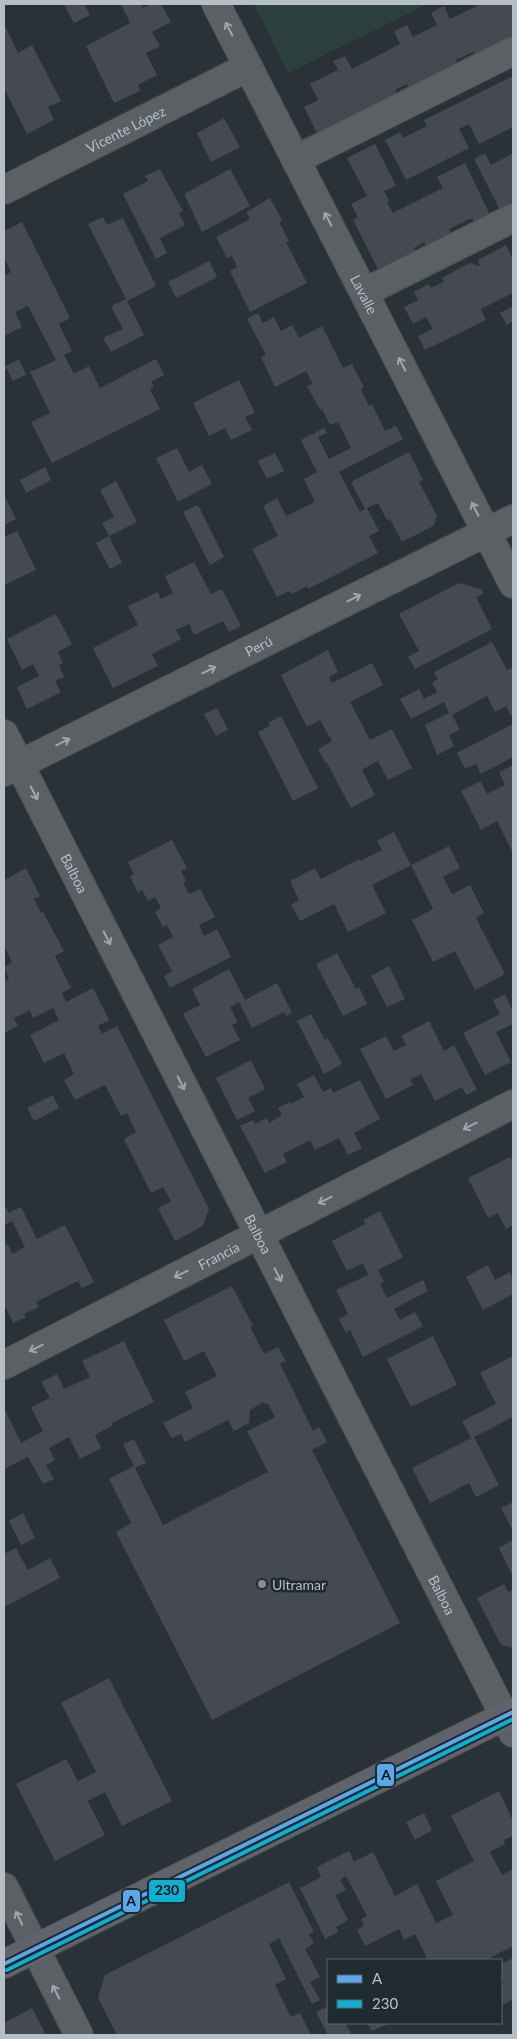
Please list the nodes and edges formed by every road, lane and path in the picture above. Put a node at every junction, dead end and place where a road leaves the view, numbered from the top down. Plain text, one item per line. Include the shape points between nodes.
1 (216, 4) edge
2 (513, 51) edge
3 (248, 67) junction
4 (297, 158) junction
5 (4, 190) edge
6 (513, 218) edge
7 (365, 292) junction
8 (513, 519) edge
9 (487, 532) junction
10 (513, 584) edge
11 (4, 734) edge
12 (11, 768) edge
13 (513, 1104) edge
14 (258, 1235) junction
15 (4, 1365) edge
16 (510, 1720) edge
17 (4, 1887) edge
18 (34, 1948) junction
19 (4, 1964) edge
20 (79, 2035) edge

3 -> 1 street, Lavalle
2 - 4 street
3 - 4 street, Lavalle
3 - 5 street, Vicente López
7 -> 4 street, Lavalle
6 - 7 street
9 -> 7 street, Lavalle
8 - 9 street, Perú
9 - 10 street, Lavalle
12 -> 9 street, Perú
11 - 12 street, Balboa
12 -> 14 street, Balboa
13 -> 14 street, Francia
14 -> 15 street, Francia
14 -> 16 street, Balboa
16 - 18 main road
18 -> 17 street
18 - 19 main road
20 -> 18 street

